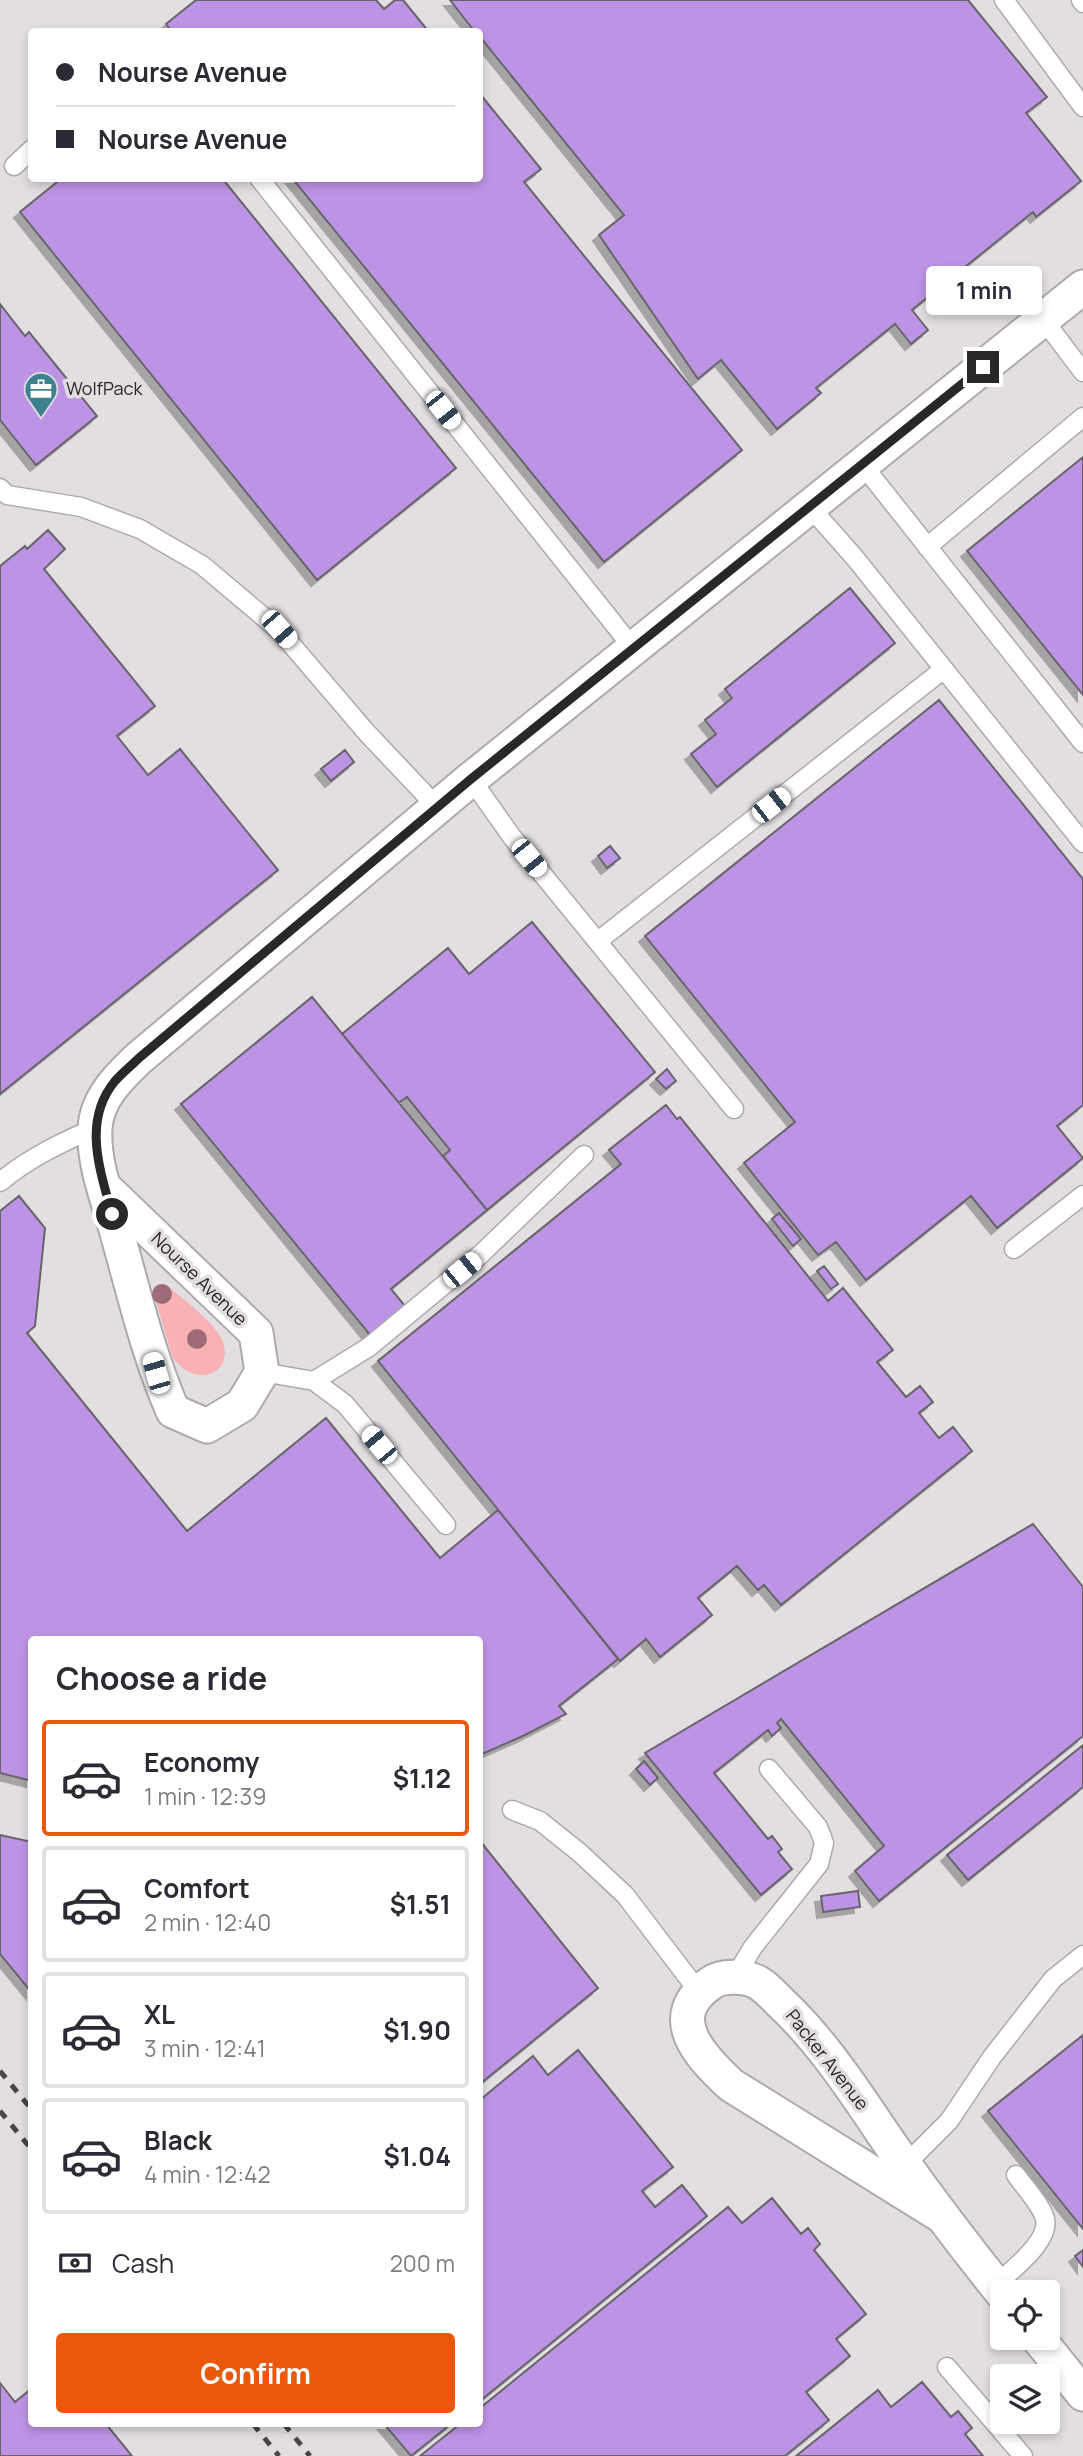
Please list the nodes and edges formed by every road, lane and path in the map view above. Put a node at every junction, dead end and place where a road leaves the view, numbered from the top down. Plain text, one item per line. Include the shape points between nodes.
1 (1004, 0) edge
2 (1083, 107) edge
3 (28, 153) edge
4 (14, 166) dead end
5 (262, 182) edge
6 (1083, 287) edge
7 (1043, 319) junction
8 (1083, 372) edge
9 (1083, 417) edge
10 (862, 464) junction
11 (2, 494) edge
12 (810, 506) junction
13 (927, 547) junction
14 (634, 648) junction
15 (944, 669) junction
16 (1083, 744) edge
17 (471, 779) junction
18 (438, 807) junction
19 (1083, 843) edge
20 (598, 942) junction
21 (734, 1109) dead end
22 (94, 1128) junction
23 (584, 1155) dead end
24 (0, 1182) edge
25 (105, 1188) junction
26 (1083, 1195) edge
27 (1014, 1249) dead end
28 (261, 1372) junction
29 (314, 1381) junction
30 (446, 1525) dead end
31 (769, 1769) dead end
32 (512, 1810) dead end
33 (1083, 1955) edge
34 (735, 1977) junction
35 (699, 1992) junction
36 (905, 2165) junction
37 (1016, 2175) dead end
38 (940, 2215) junction
39 (992, 2280) edge
40 (1007, 2280) edge
41 (1048, 2350) edge
42 (947, 2367) dead end
43 (1083, 2394) edge
44 (1023, 2456) edge

1 - 2 lane
3 - 4 lane
5 - 14 lane
6 - 7 street
7 - 8 lane
7 - 10 street
9 - 13 lane
10 - 12 street
10 - 13 lane
11 - 18 lane via 81,507 140,529 202,565 279,629 367,733
12 - 14 street
12 - 15 lane
13 - 16 lane
14 - 17 street
15 - 19 lane
15 - 20 lane
17 - 18 street
17 - 20 lane
18 - 22 street via 139,1058 114,1082
20 - 21 lane
22 - 24 lane via 23,1163
22 - 25 street, Nourse Avenue
23 - 29 lane via 481,1254 369,1347
25 - 28 street, Nourse Avenue via 256,1333
25 - 28 street, Nourse Avenue via 156,1373 173,1411 207,1426 242,1405
26 - 27 lane
28 - 29 lane
29 - 30 lane via 345,1404
31 - 34 lane via 818,1827 824,1843 819,1864
32 - 35 lane via 540,1821 625,1895
33 - 36 lane via 1053,1979 949,2121
34 - 35 street via 714,1980
34 - 36 street, Packer Avenue via 756,1981 800,2020
35 - 38 street, Packer Avenue via 687,2012 689,2036 706,2062 731,2085
36 - 38 street, Packer Avenue
37 - 40 lane via 1045,2217 1045,2232
38 - 39 street, Packer Avenue
41 - 43 street
42 - 44 lane

